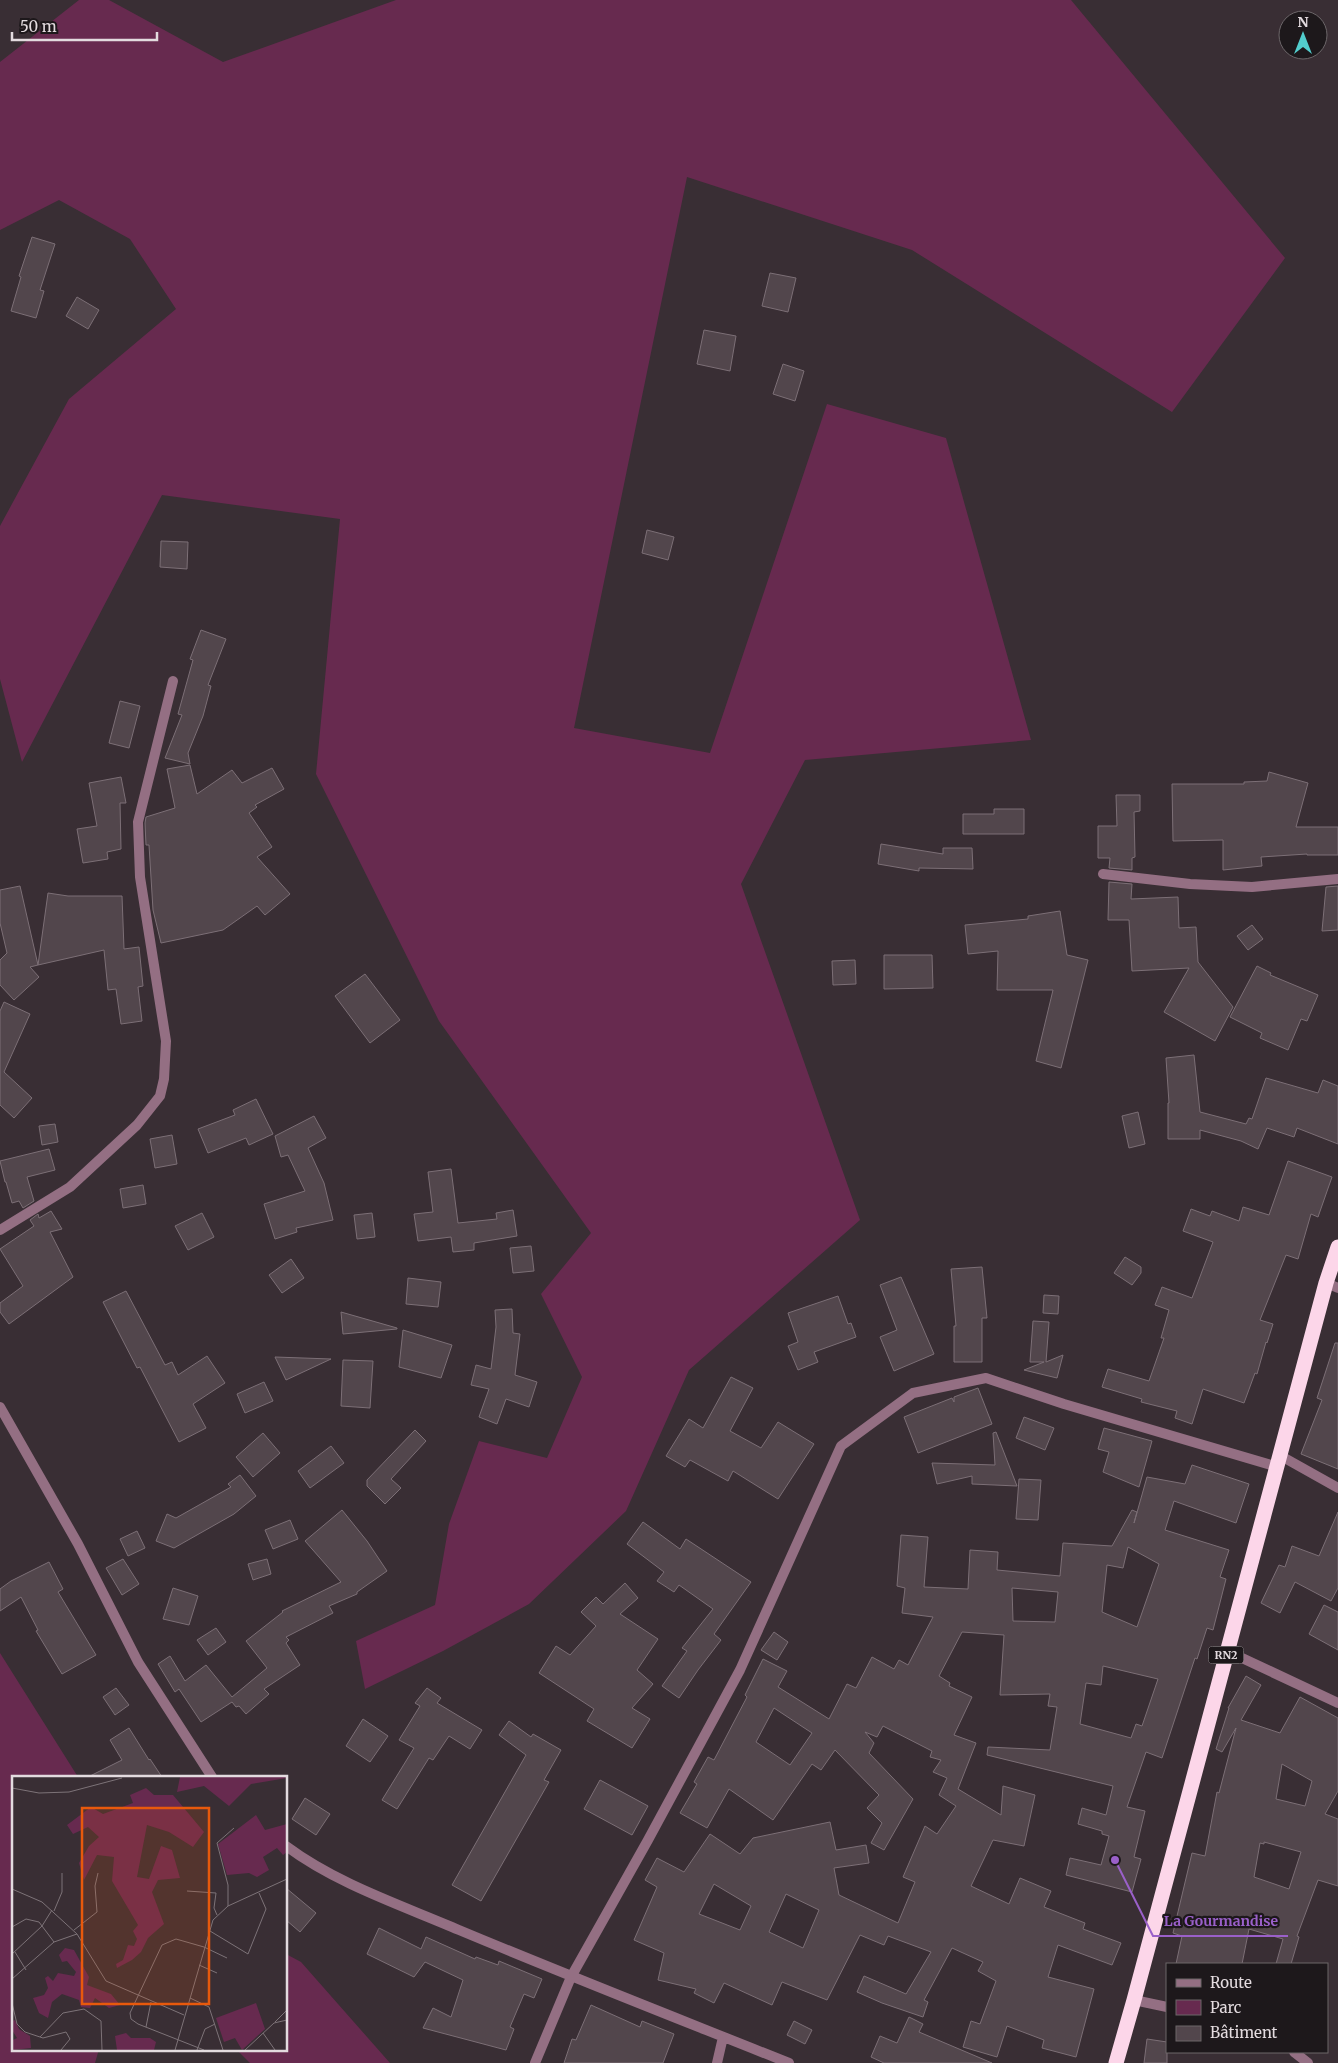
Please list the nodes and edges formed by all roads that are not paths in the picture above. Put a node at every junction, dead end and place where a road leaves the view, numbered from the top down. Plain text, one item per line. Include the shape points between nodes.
1 (173, 681) dead end
2 (1103, 874) dead end
3 (1338, 879) edge
4 (0, 1230) edge
5 (1338, 1247) edge
6 (1332, 1286) edge
7 (0, 1407) edge
8 (1280, 1461) junction
9 (1338, 1488) edge
10 (1228, 1651) junction
11 (1338, 1703) edge
12 (211, 1776) edge
13 (288, 1848) edge
14 (571, 1977) junction
15 (1134, 2000) junction
16 (1166, 2007) edge
17 (723, 2037) junction
18 (1295, 2053) edge
19 (535, 2063) edge
20 (717, 2063) edge
21 (789, 2063) edge
22 (1116, 2063) edge
23 (1308, 2063) edge

1 - 4 street via 138,822 140,877 166,1041 160,1096 137,1125 70,1187
2 - 3 street via 1252,887
5 - 6 highway, RN2
6 - 8 highway, RN2
7 - 12 street via 78,1544 138,1662
8 - 9 street
8 - 10 highway, RN2
8 - 14 street via 1064,1404 986,1378 913,1392 841,1446 740,1670
10 - 11 street
10 - 15 highway, RN2
13 - 14 street via 358,1887
14 - 17 street
14 - 19 street
15 - 16 street
15 - 22 highway, RN2
17 - 20 street
17 - 21 street
18 - 23 street

